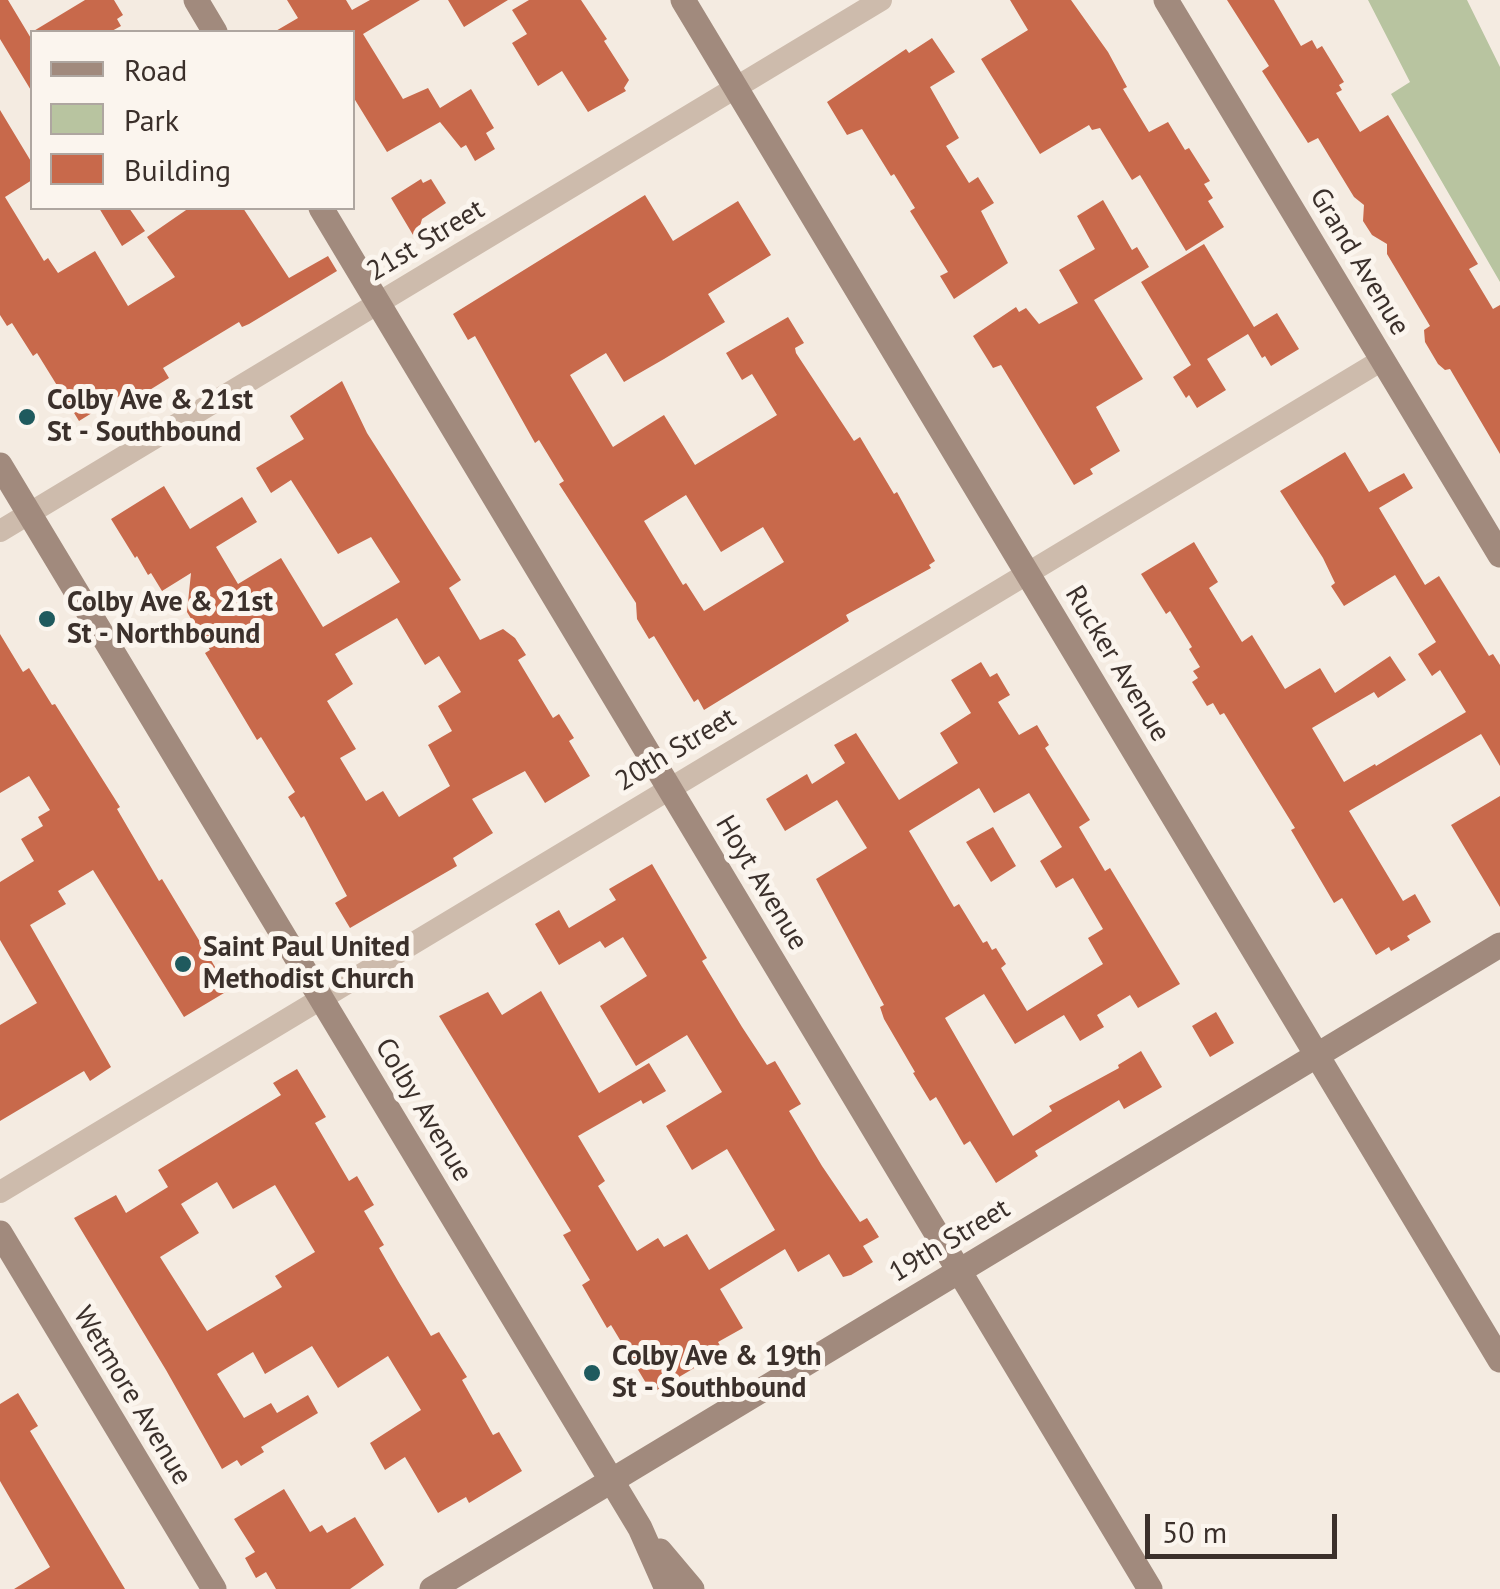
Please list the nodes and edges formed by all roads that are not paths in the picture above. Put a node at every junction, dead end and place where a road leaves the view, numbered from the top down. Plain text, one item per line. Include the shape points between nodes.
1 (196, 0) edge
2 (683, 0) edge
3 (881, 0) edge
4 (1166, 0) edge
5 (215, 30) edge
6 (736, 90) junction
7 (322, 210) edge
8 (379, 304) junction
9 (1382, 360) junction
10 (0, 466) edge
11 (29, 514) junction
12 (0, 531) edge
13 (1500, 555) edge
14 (1028, 574) junction
15 (669, 789) junction
16 (1500, 945) edge
17 (321, 998) junction
18 (1316, 1055) junction
19 (0, 1192) edge
20 (0, 1233) edge
21 (960, 1270) junction
22 (1500, 1360) edge
23 (611, 1480) junction
24 (640, 1528) junction
25 (214, 1589) edge
26 (432, 1589) edge
27 (666, 1589) edge
28 (692, 1589) edge
29 (1150, 1589) edge

1 - 5 street
2 - 6 street, Rucker Avenue
3 - 6 street, 21st Street
4 - 9 street, Grand Avenue
6 - 8 street, 21st Street
6 - 14 street, Rucker Avenue
7 - 8 street, Hoyt Avenue
8 - 11 street, 21st Street
8 - 15 street, Hoyt Avenue
9 - 13 street, Grand Avenue
9 - 14 street, 20th Street
10 - 11 street, Colby Avenue
11 - 12 street, 21st Street
11 - 17 street, Colby Avenue
14 - 15 street, 20th Street
14 - 18 street, Rucker Avenue
15 - 17 street, 20th Street
15 - 21 street, Hoyt Avenue
16 - 18 street, 19th Street
17 - 19 street, 20th Street
17 - 23 street, Colby Avenue
18 - 21 street, 19th Street
18 - 22 street, Rucker Avenue
20 - 25 street, Wetmore Avenue
21 - 23 street, 19th Street
21 - 29 street, Hoyt Avenue
23 - 24 street, Colby Avenue
23 - 26 street, 19th Street
24 - 27 street, Colby Avenue
24 - 28 street, Colby Avenue

